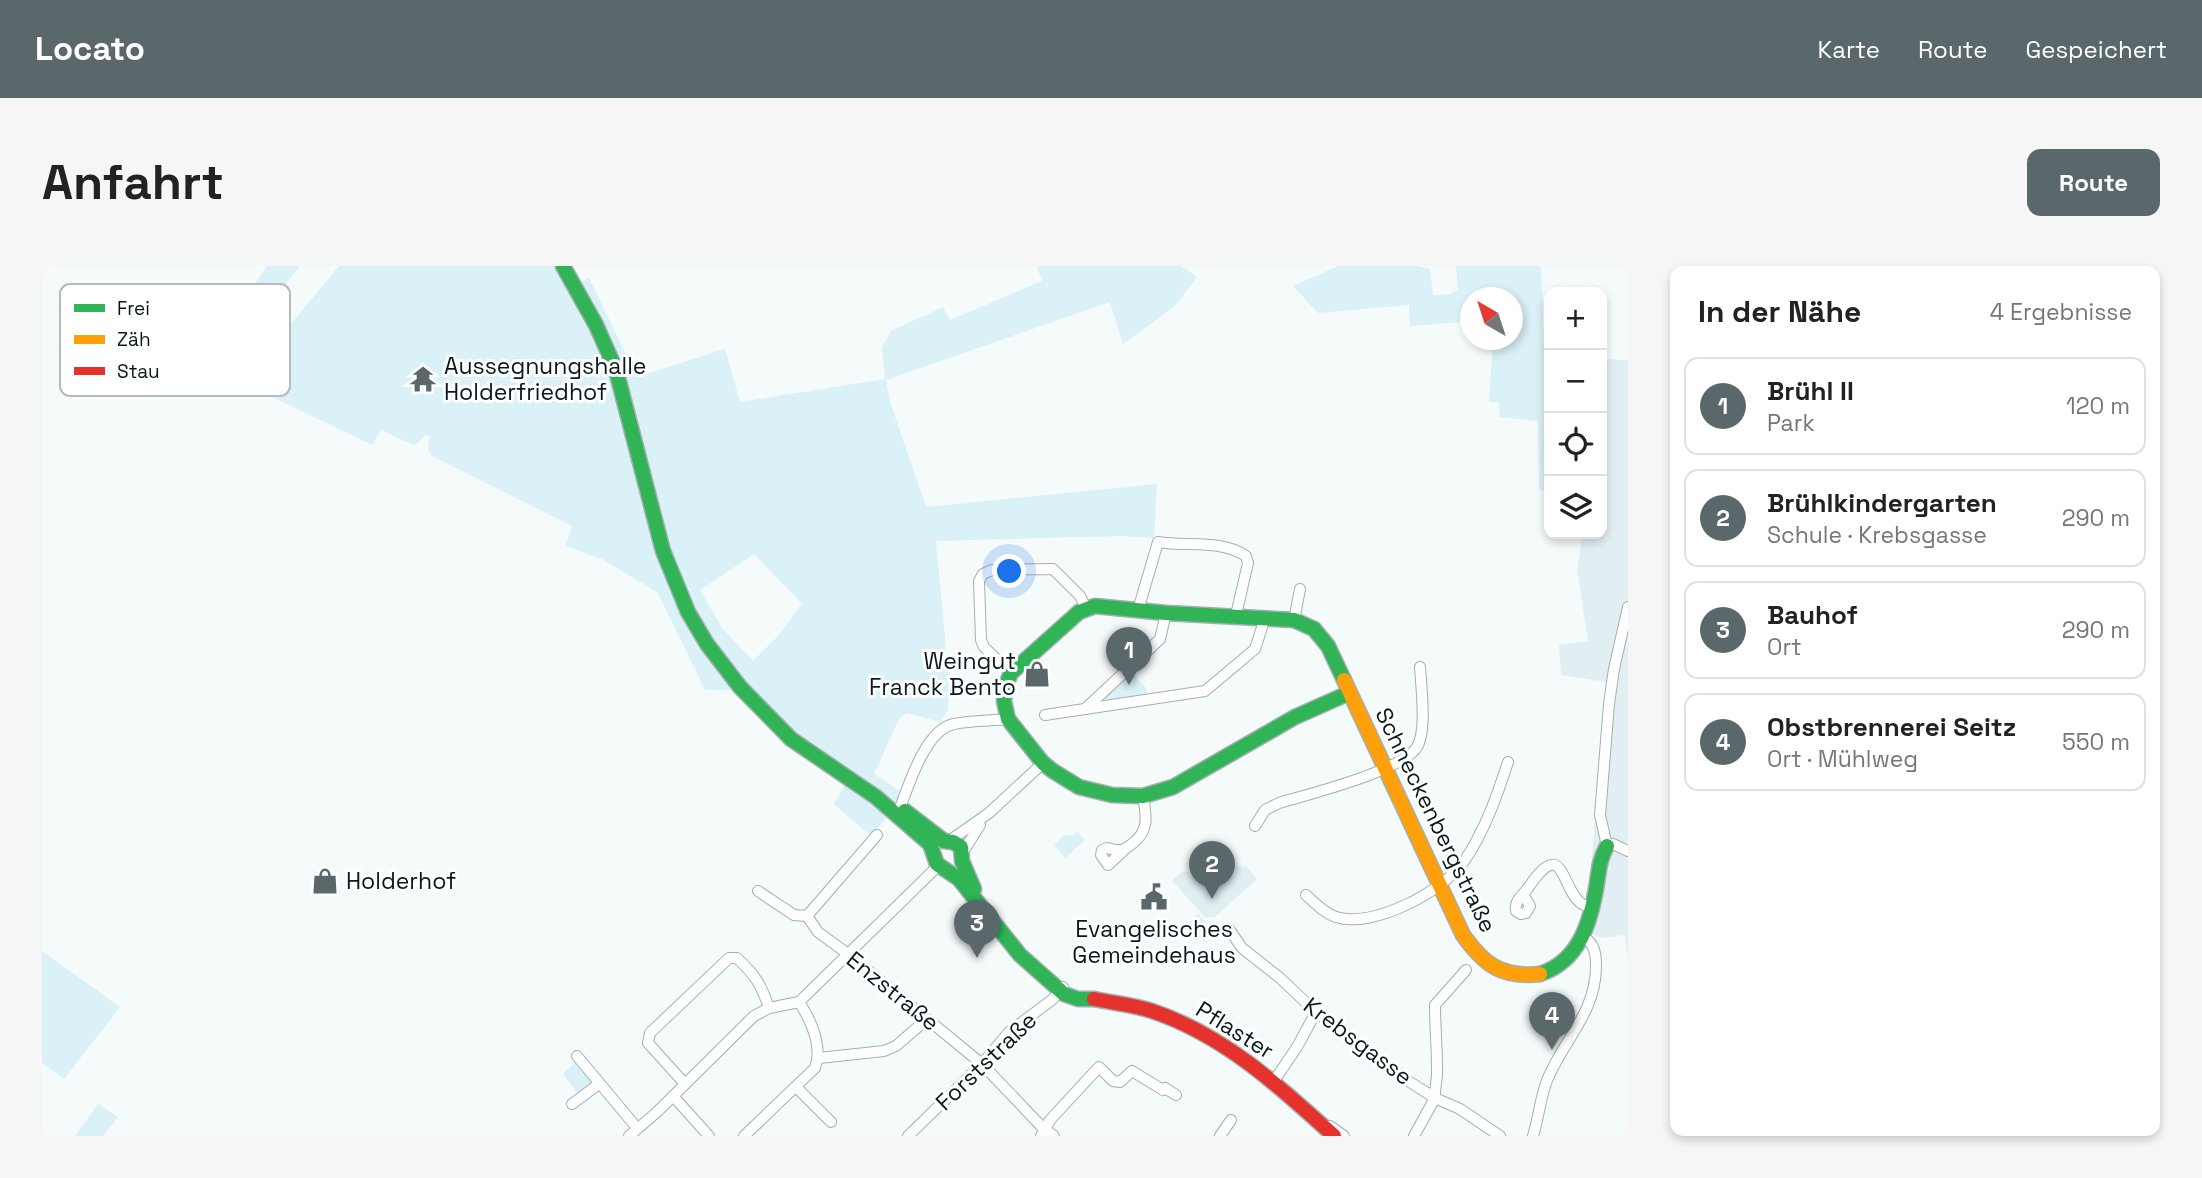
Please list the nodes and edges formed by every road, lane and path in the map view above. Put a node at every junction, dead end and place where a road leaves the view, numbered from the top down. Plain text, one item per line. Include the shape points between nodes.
1 (563, 266) edge
2 (1300, 589) dead end
3 (1628, 607) edge
4 (1086, 608) junction
5 (1138, 610) junction
6 (1166, 613) junction
7 (1236, 615) junction
8 (1265, 618) junction
9 (1294, 620) junction
10 (1420, 667) dead end
11 (1011, 673) junction
12 (1349, 693) junction
13 (1085, 710) junction
14 (1045, 715) dead end
15 (1009, 719) junction
16 (1508, 762) dead end
17 (1043, 763) junction
18 (1384, 769) junction
19 (1143, 796) junction
20 (876, 797) junction
21 (900, 808) junction
22 (989, 813) junction
23 (1255, 825) dead end
24 (877, 835) dead end
25 (942, 844) junction
26 (1607, 846) junction
27 (1124, 850) dead end
28 (1628, 851) edge
29 (962, 856) junction
30 (943, 868) junction
31 (1438, 887) junction
32 (758, 891) dead end
33 (1524, 894) dead end
34 (1306, 895) dead end
35 (1592, 908) junction
36 (984, 909) junction
37 (807, 916) junction
38 (1229, 929) dead end
39 (1583, 937) junction
40 (848, 954) junction
41 (1466, 970) dead end
42 (1061, 989) junction
43 (799, 1002) junction
44 (769, 1008) junction
45 (1315, 1012) junction
46 (927, 1019) junction
47 (577, 1056) dead end
48 (819, 1058) junction
49 (982, 1064) junction
50 (1274, 1081) junction
51 (599, 1084) junction
52 (685, 1084) junction
53 (796, 1087) junction
54 (1176, 1095) dead end
55 (673, 1096) junction
56 (1435, 1098) junction
57 (572, 1104) dead end
58 (1231, 1121) dead end
59 (831, 1122) dead end
60 (1320, 1122) junction
61 (633, 1132) edge
62 (1043, 1133) edge
63 (1418, 1133) edge
64 (709, 1136) edge
65 (744, 1136) edge
66 (908, 1136) edge
67 (1054, 1136) edge
68 (1220, 1136) edge
69 (1334, 1136) edge
70 (1344, 1136) edge
71 (1500, 1136) edge
72 (1532, 1136) edge

1 - 20 street via 616,370 659,538 688,612 707,644 765,714 791,739
2 - 9 street
3 - 26 street via 1609,704 1600,815
4 - 5 street
4 - 11 street
4 - 11 street via 1054,569 983,574 979,581 981,640
5 - 6 street
5 - 7 street via 1158,542 1225,547 1246,556
6 - 7 street
6 - 13 street via 1160,639
7 - 8 street
8 - 9 street
8 - 13 street via 1255,649 1205,691
9 - 12 street, Schneckenbergstraße via 1322,636
10 - 18 street via 1418,746
11 - 15 street via 1004,701
12 - 18 street, Schneckenbergstraße
12 - 19 street via 1278,726 1173,787
13 - 14 street
15 - 17 street
15 - 21 street via 940,729 924,751
16 - 31 street via 1494,807 1464,862
17 - 19 street via 1093,792
17 - 22 street
18 - 23 street via 1279,803 1265,810
18 - 31 street, Schneckenbergstraße
19 - 27 street via 1144,833
20 - 21 street
20 - 25 street via 910,826
21 - 25 street
22 - 25 street
22 - 29 street
24 - 37 street
25 - 29 street via 957,844
25 - 30 street via 934,861
26 - 28 street
26 - 35 street, Schneckenbergstraße via 1600,858
29 - 30 street via 960,865
29 - 36 street
30 - 36 street via 959,879
30 - 40 street
31 - 34 street via 1397,909 1356,919 1328,914
31 - 39 street, Schneckenbergstraße via 1469,945 1486,962 1514,976 1559,967
32 - 37 street, Enzstraße via 794,915
33 - 35 street via 1540,871 1555,866 1579,901
35 - 39 street, Schneckenbergstraße
36 - 42 street, Pflaster via 1020,955
37 - 40 street, Enzstraße via 818,932
38 - 45 street, Krebsgasse via 1242,948
39 - 72 street via 1597,956 1597,981 1591,1002 1543,1090
40 - 43 street
40 - 46 street, Enzstraße
41 - 56 street via 1435,1005
42 - 49 street, Forststraße via 1009,1032
42 - 50 street, Pflaster via 1150,1010 1192,1027
43 - 44 street
43 - 48 street via 812,1024
44 - 52 street via 754,1016
44 - 52 street via 754,974 737,958 729,958 650,1032 648,1043
45 - 50 street
45 - 56 street, Krebsgasse
46 - 48 street via 884,1051
46 - 49 street, Enzstraße
47 - 51 street
48 - 53 street
49 - 62 street, Enzstraße
49 - 66 street, Forststraße
50 - 60 street, Pflaster
51 - 57 street
51 - 61 street
52 - 55 street
53 - 59 street
53 - 65 street
54 - 62 street via 1132,1071 1120,1082 1113,1081 1099,1067
55 - 61 street
55 - 64 street
56 - 63 street
56 - 71 street, Krebsgasse
58 - 68 street
60 - 69 street, Pflaster
60 - 70 street
62 - 67 street, Enzstraße

